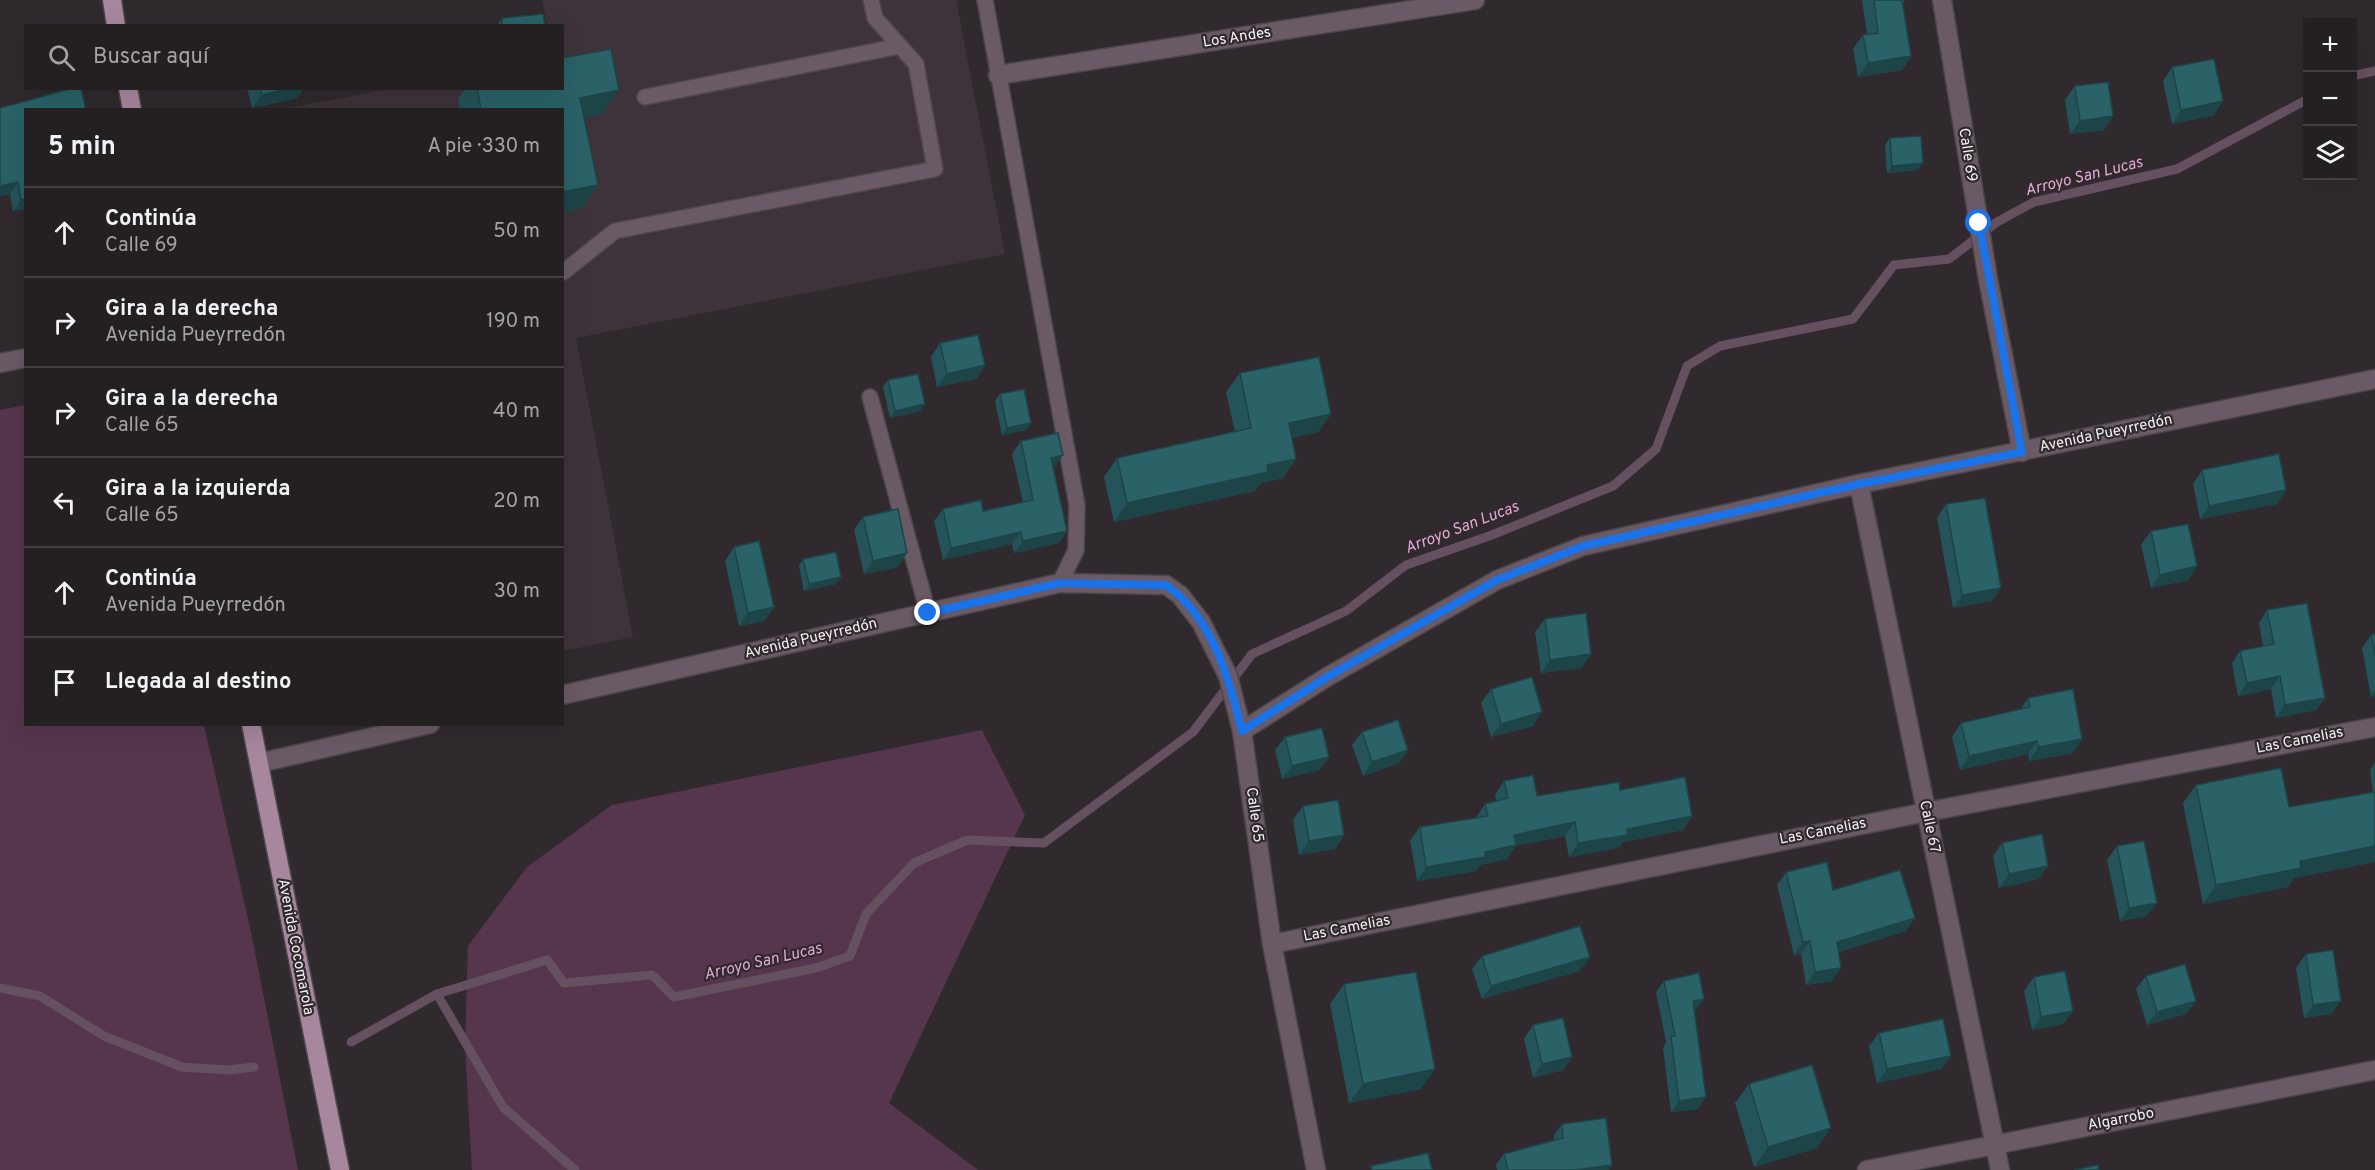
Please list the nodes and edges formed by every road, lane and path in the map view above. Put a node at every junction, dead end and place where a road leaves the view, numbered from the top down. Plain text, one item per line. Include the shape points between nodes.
1 (112, 0) edge
2 (871, 0) edge
3 (985, 0) edge
4 (1475, 0) edge
5 (1942, 0) edge
6 (1453, 2) edge
7 (117, 24) edge
8 (900, 46) junction
9 (998, 75) junction
10 (128, 90) edge
11 (645, 97) dead end
12 (132, 108) edge
13 (564, 271) edge
14 (24, 358) edge
15 (0, 363) edge
16 (2375, 379) edge
17 (870, 398) dead end
18 (2022, 452) junction
19 (1859, 484) junction
20 (1060, 583) junction
21 (928, 613) junction
22 (564, 695) edge
23 (251, 726) edge
24 (421, 726) edge
25 (2375, 727) edge
26 (1242, 731) junction
27 (259, 763) junction
28 (1926, 812) junction
29 (1272, 944) junction
30 (2375, 1070) edge
31 (1995, 1145) junction
32 (340, 1170) edge
33 (1316, 1170) edge
34 (1867, 1170) edge
35 (2000, 1170) edge

1 - 7 main road
2 - 8 lane via 875,18
3 - 9 lane
4 - 6 street, Los Andes
5 - 18 street, Calle 69 via 1984,255
6 - 9 street, Los Andes
8 - 11 lane
8 - 13 lane via 916,64 935,169 615,231
9 - 20 lane via 1077,506 1076,550
10 - 12 main road
14 - 15 street
16 - 18 street, Avenida Pueyrredón
17 - 21 lane
18 - 19 street, Avenida Pueyrredón
19 - 26 street, Avenida Pueyrredón via 1583,546 1497,580 1327,677
19 - 28 street, Calle 67
20 - 21 street, Avenida Pueyrredón
20 - 26 street, Calle 65 via 1166,585 1180,595 1202,622 1228,676
21 - 22 street, Avenida Pueyrredón
23 - 27 main road, Avenida Cocomarola
24 - 27 street
25 - 28 street, Las Camelias
26 - 29 street, Calle 65
27 - 32 main road, Avenida Cocomarola
28 - 29 street, Las Camelias
28 - 31 street, Calle 67
29 - 33 street, Calle 65
30 - 31 street, Algarrobo
31 - 34 street, Algarrobo
31 - 35 street, Calle 67

